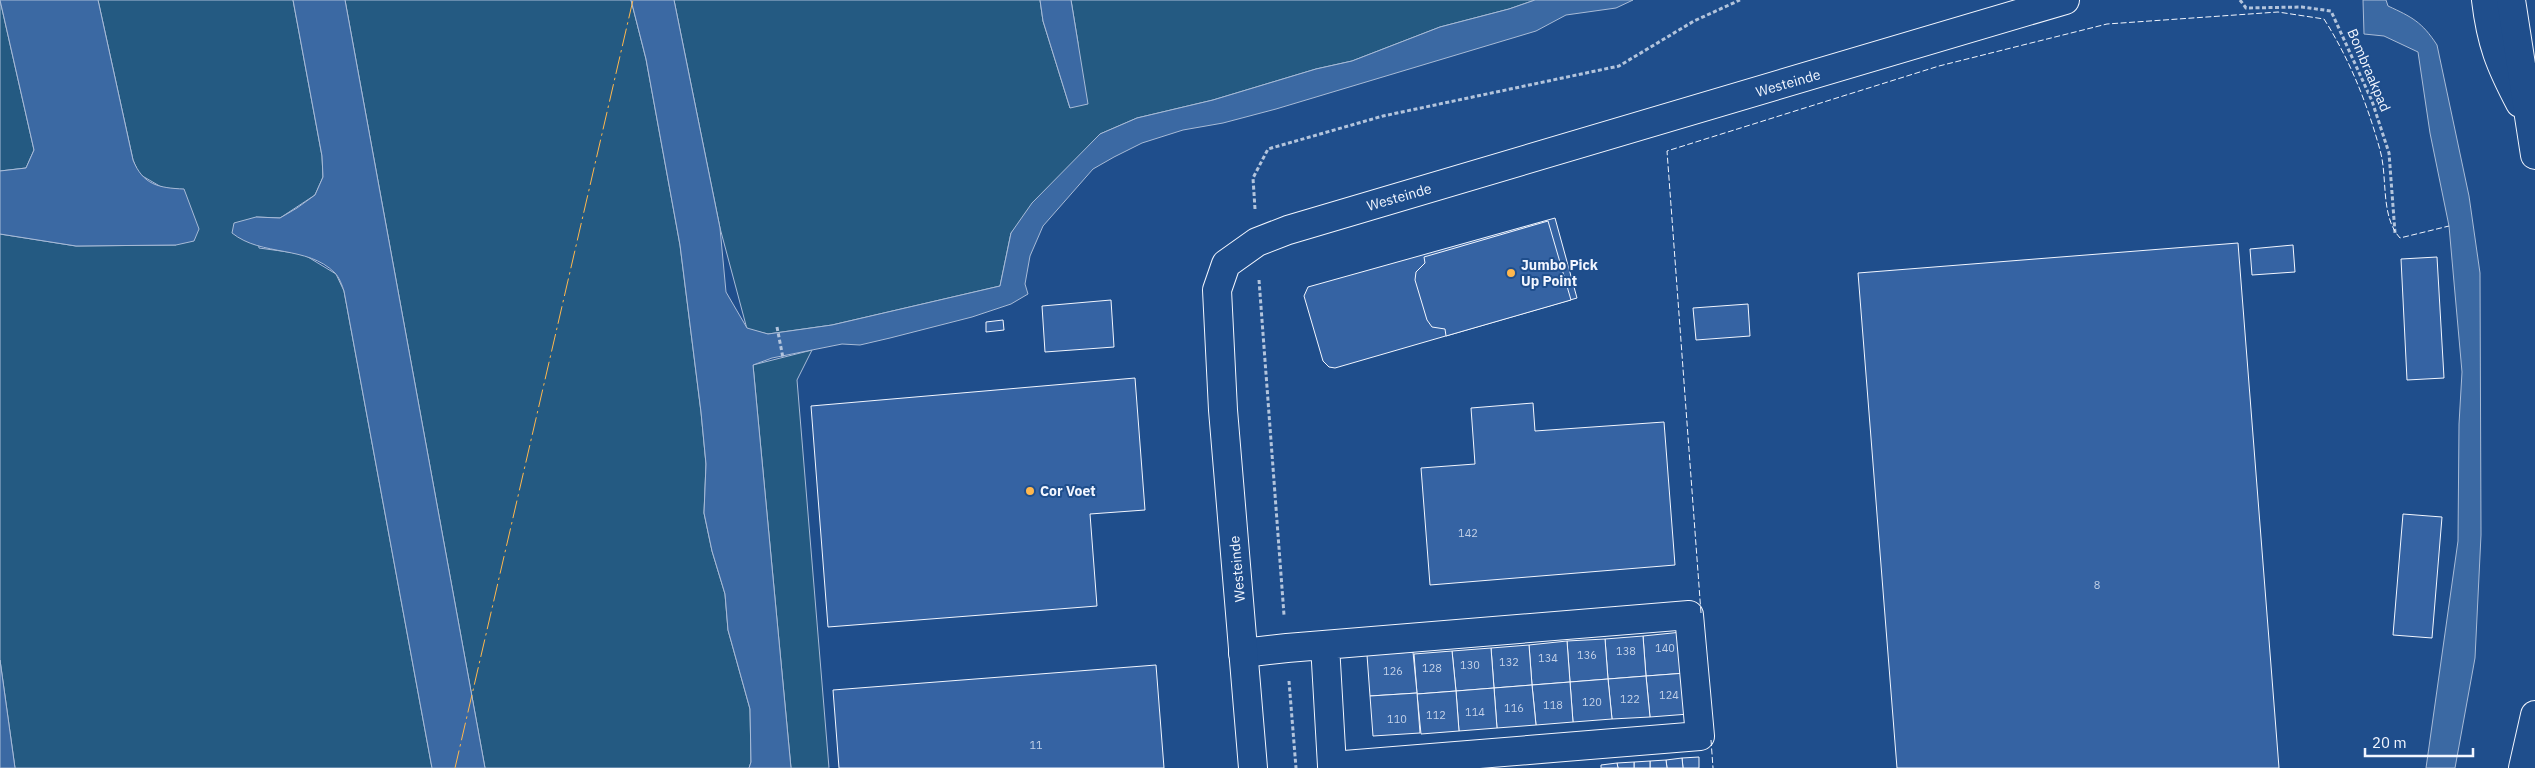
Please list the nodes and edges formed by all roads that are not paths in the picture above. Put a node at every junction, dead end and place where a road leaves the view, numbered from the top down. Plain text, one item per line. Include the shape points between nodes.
1 (2065, 0) edge
2 (2486, 0) edge
3 (2511, 0) edge
4 (2531, 124) junction
5 (2535, 155) edge
6 (1325, 645) junction
7 (1244, 653) junction
8 (2535, 714) edge
9 (1253, 768) edge
10 (2523, 768) edge

1 - 7 street, Westeinde via 1347,212 1256,242 1226,264 1217,290 1223,410
2 - 4 street via 2498,59
3 - 4 street
4 - 5 street
6 - 6 street via 1690,615 1700,736 1332,766
6 - 7 street
7 - 9 street, Westeinde
8 - 10 street

